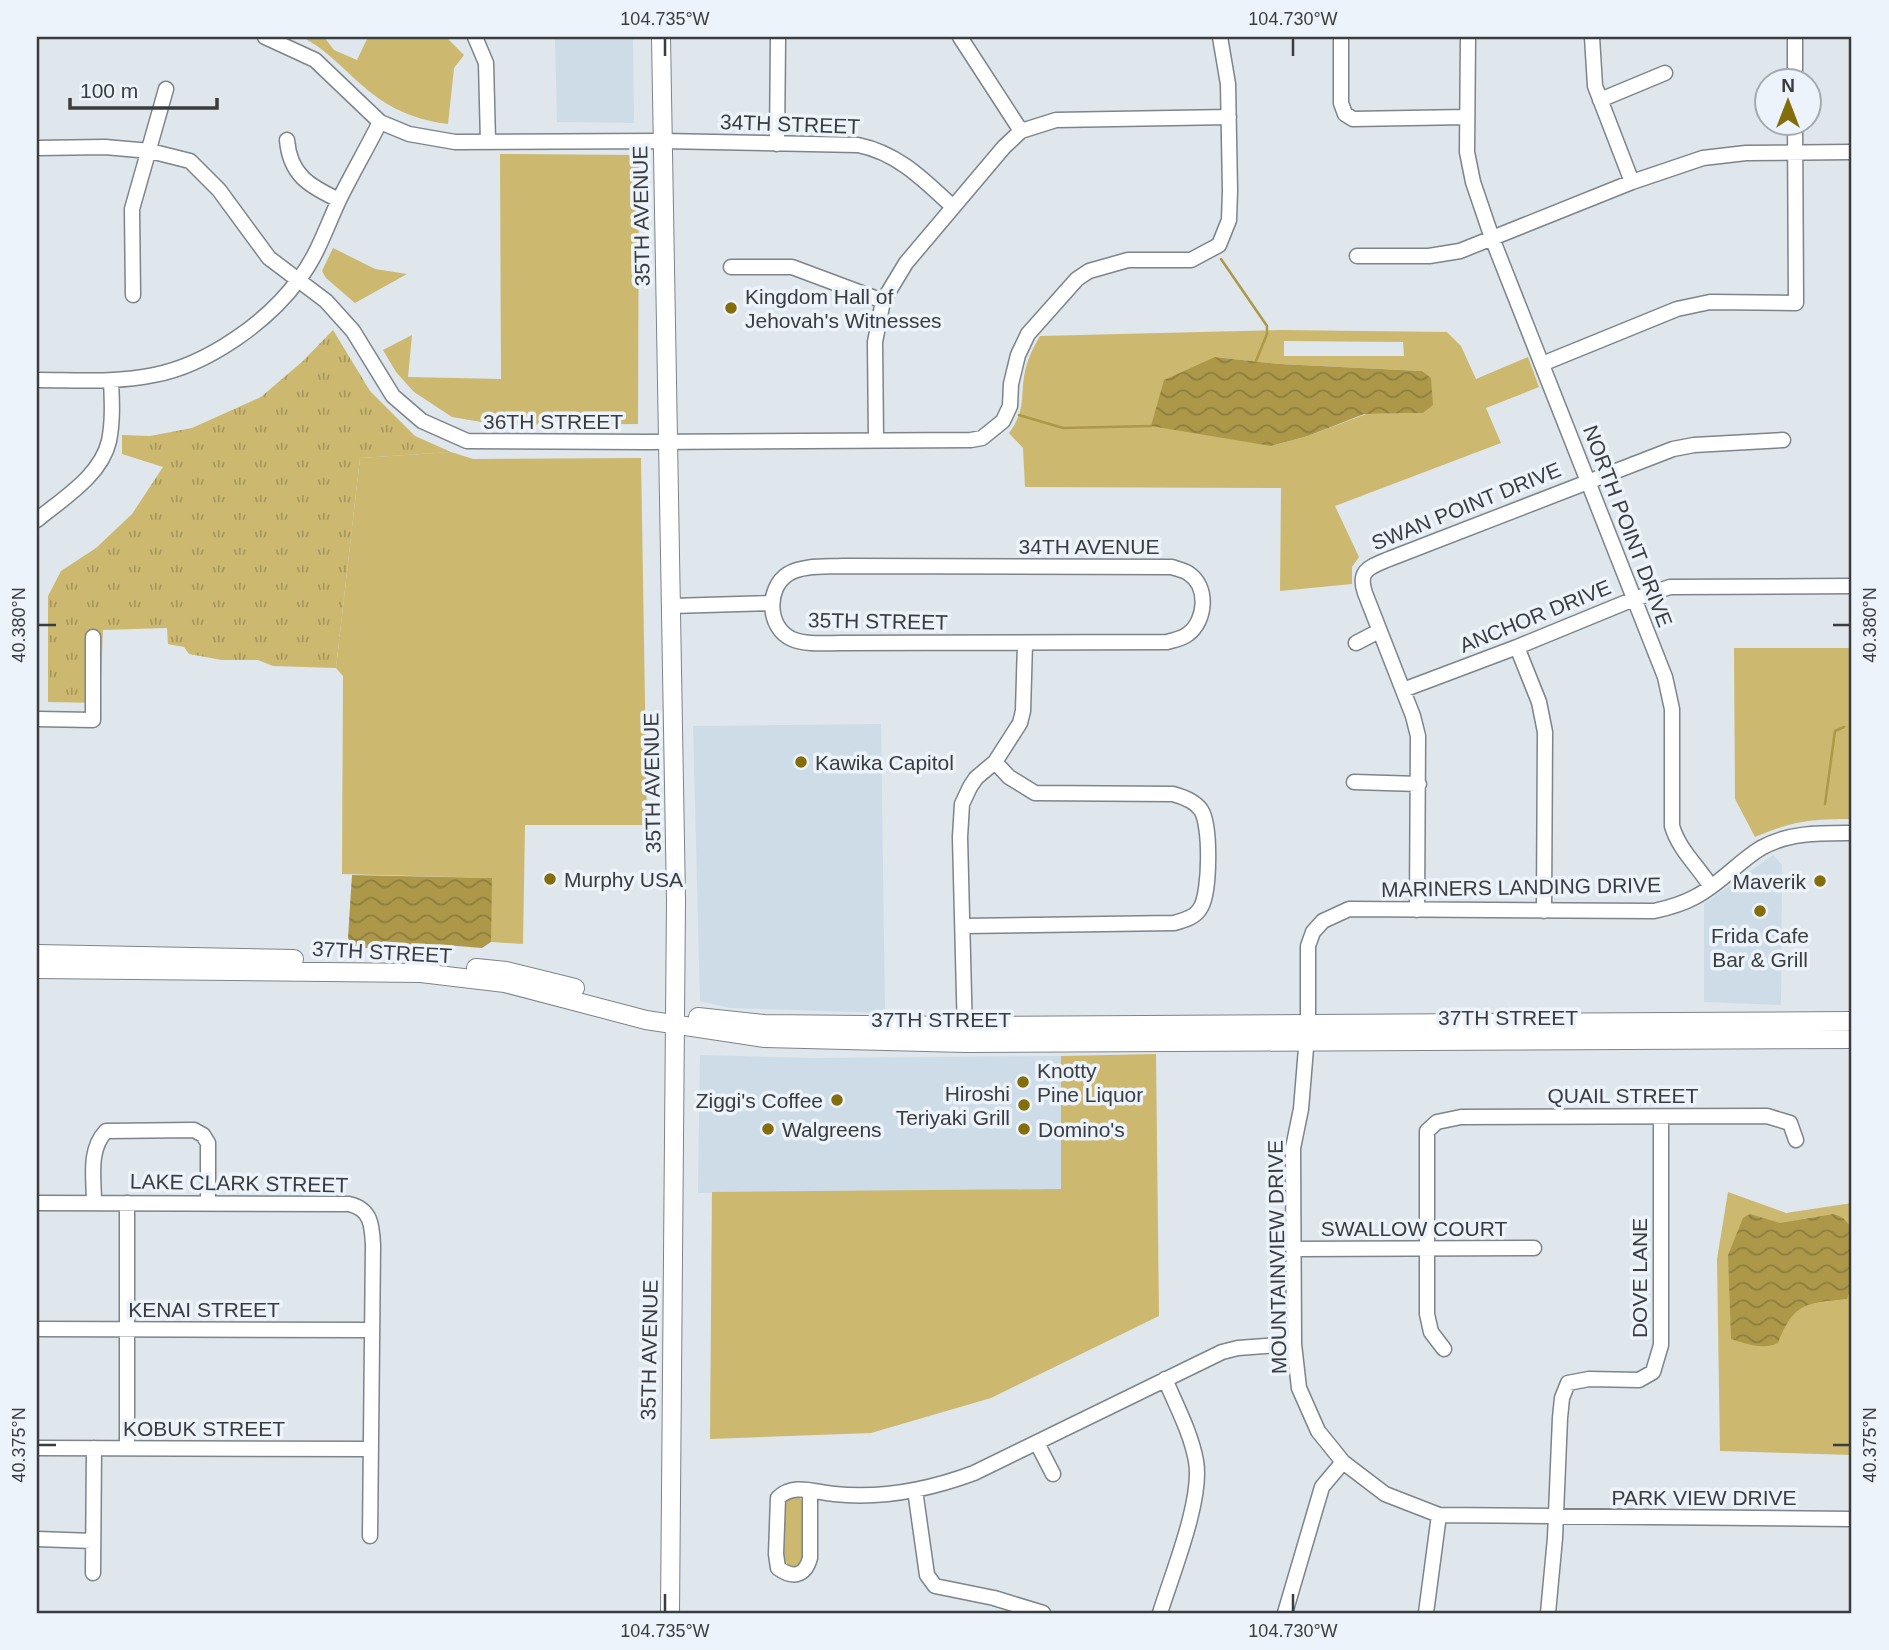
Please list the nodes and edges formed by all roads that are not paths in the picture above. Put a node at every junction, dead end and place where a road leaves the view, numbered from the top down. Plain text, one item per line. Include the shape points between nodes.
1 (265, 37) edge
2 (475, 37) edge
3 (661, 37) edge
4 (778, 37) edge
5 (960, 37) edge
6 (1220, 37) edge
7 (1341, 37) edge
8 (1468, 37) edge
9 (1592, 37) edge
10 (1795, 37) edge
11 (1795, 66) edge
12 (1665, 73) dead end
13 (166, 89) dead end
14 (1600, 100) junction
15 (1229, 117) junction
16 (1466, 117) junction
17 (380, 122) junction
18 (1021, 131) junction
19 (1795, 136) edge
20 (287, 140) dead end
21 (663, 141) junction
22 (488, 142) junction
23 (777, 144) junction
24 (37, 148) edge
25 (150, 151) junction
26 (1796, 152) junction
27 (1852, 152) edge
28 (1632, 182) junction
29 (339, 200) junction
30 (953, 207) junction
31 (1492, 237) junction
32 (1357, 256) dead end
33 (732, 267) dead end
34 (299, 279) junction
35 (133, 295) dead end
36 (883, 301) junction
37 (1542, 364) junction
38 (37, 380) edge
39 (111, 381) junction
40 (876, 440) junction
41 (1783, 440) dead end
42 (667, 442) junction
43 (1587, 481) junction
44 (37, 520) edge
45 (1852, 586) edge
46 (1634, 598) junction
47 (772, 603) junction
48 (671, 606) junction
49 (1379, 631) junction
50 (93, 637) dead end
51 (1025, 643) junction
52 (1356, 643) dead end
53 (1517, 647) junction
54 (1403, 690) junction
55 (37, 719) edge
56 (995, 762) junction
57 (1354, 782) dead end
58 (1419, 784) junction
59 (1852, 833) edge
60 (1712, 887) junction
61 (1417, 910) junction
62 (1544, 911) junction
63 (963, 926) junction
64 (37, 954) edge
65 (37, 969) edge
66 (677, 1020) junction
67 (1852, 1021) edge
68 (1306, 1032) junction
69 (965, 1034) junction
70 (1852, 1039) edge
71 (1661, 1116) junction
72 (1796, 1140) dead end
73 (37, 1203) edge
74 (94, 1203) junction
75 (127, 1203) junction
76 (208, 1203) junction
77 (1534, 1248) dead end
78 (1295, 1249) junction
79 (1427, 1249) junction
80 (37, 1329) edge
81 (127, 1330) junction
82 (372, 1330) junction
83 (1294, 1344) junction
84 (1444, 1349) dead end
85 (1165, 1379) junction
86 (1037, 1443) junction
87 (37, 1448) edge
88 (94, 1448) junction
89 (127, 1448) junction
90 (371, 1449) junction
91 (1343, 1462) junction
92 (1053, 1474) dead end
93 (915, 1490) junction
94 (810, 1491) junction
95 (1439, 1515) junction
96 (1555, 1518) junction
97 (1852, 1519) edge
98 (370, 1535) dead end
99 (37, 1539) edge
100 (93, 1541) junction
101 (93, 1573) dead end
102 (670, 1613) edge
103 (1043, 1613) edge
104 (1160, 1613) edge
105 (1285, 1613) edge
106 (1426, 1613) edge
107 (1548, 1613) edge

1 - 17 street via 315,60
2 - 22 street via 486,63
3 - 21 main road, 35TH AVENUE
4 - 23 street
5 - 18 street
6 - 15 street
7 - 16 street via 1345,114 1353,119
8 - 16 street, NORTH POINT DRIVE
9 - 14 street via 1593,77
10 - 11 street
12 - 14 street
13 - 25 street
14 - 28 street
15 - 18 street via 1056,120
15 - 40 street via 1229,220 1219,245 1191,260 1128,260 1077,279 1028,334 1018,355 1010,406 1003,421 982,438
16 - 31 street, NORTH POINT DRIVE via 1473,182
17 - 22 street, 34TH STREET via 409,134
17 - 29 street
18 - 30 street
19 - 26 street
20 - 29 street via 289,160 300,175
21 - 22 street, 34TH STREET
21 - 23 street, 34TH STREET
21 - 42 main road, 35TH AVENUE
23 - 30 street, 34TH STREET via 878,149 904,163
24 - 25 street, 36TH STREET
25 - 34 street, 36TH STREET via 190,161 219,190 269,258
25 - 35 street via 132,209
26 - 27 street
26 - 28 street via 1703,158
26 - 37 street via 1796,303 1696,304
28 - 31 street
29 - 34 street
30 - 36 street via 906,263
31 - 32 street via 1444,255
31 - 37 street, NORTH POINT DRIVE
33 - 36 street via 792,267
34 - 39 street via 239,338 205,357 156,375
34 - 42 street, 36TH STREET via 354,331 393,396 422,422 467,441
36 - 40 street via 874,342
37 - 43 street, NORTH POINT DRIVE
38 - 39 street
39 - 44 street via 108,443 100,463
40 - 42 street
41 - 43 street, SWAN POINT DRIVE via 1694,445
42 - 48 main road, 35TH AVENUE
43 - 46 street, NORTH POINT DRIVE
43 - 49 street, SWAN POINT DRIVE via 1369,567 1362,583
45 - 46 street, ANCHOR DRIVE via 1679,587
46 - 53 street, ANCHOR DRIVE
46 - 60 street, NORTH POINT DRIVE via 1665,677 1672,709 1675,838
47 - 48 street
47 - 51 street, 35TH STREET via 780,630 805,642
47 - 51 street, 34TH AVENUE via 775,589 787,575 808,568 843,566 1162,566 1188,573 1201,589 1199,622 1181,638 1167,642
48 - 66 main road, 35TH AVENUE
49 - 52 street
49 - 54 street
50 - 55 street via 93,720
51 - 56 street via 1023,711
53 - 54 street, ANCHOR DRIVE
53 - 62 street via 1539,702 1545,732
54 - 58 street via 1418,736
56 - 63 street via 976,778 962,807
56 - 63 street via 1009,778 1035,793 1173,794 1189,799 1204,818 1206,895 1194,915 1174,923
57 - 58 street
58 - 61 street
59 - 60 street, MARINERS LANDING DRIVE via 1801,834 1780,840 1762,848
60 - 62 street, MARINERS LANDING DRIVE via 1676,906 1654,911
61 - 62 street, MARINERS LANDING DRIVE
61 - 68 street, MARINERS LANDING DRIVE via 1349,909 1323,920 1308,946
63 - 69 street
64 - 66 main road, 37TH STREET via 420,962 506,971
65 - 66 main road, 37TH STREET via 421,973 505,983 646,1020
66 - 69 main road, 37TH STREET via 765,1038
66 - 102 main road, 35TH AVENUE
67 - 68 main road, 37TH STREET
68 - 69 main road, 37TH STREET
68 - 70 main road, 37TH STREET
68 - 78 street, MOUNTAINVIEW DRIVE via 1301,1110 1293,1148
71 - 72 street, QUAIL STREET via 1767,1116 1790,1123
71 - 79 street, QUAIL STREET via 1461,1117 1437,1122 1427,1131
71 - 96 street, DOVE LANE via 1661,1345 1653,1372 1639,1380 1568,1383 1560,1418
73 - 74 street, LAKE CLARK STREET
74 - 75 street, LAKE CLARK STREET
74 - 76 street via 94,1150 106,1131 194,1130 208,1143
75 - 76 street, LAKE CLARK STREET
75 - 81 street
76 - 82 street, LAKE CLARK STREET via 359,1206 372,1223
77 - 79 street, SWALLOW COURT
78 - 79 street, SWALLOW COURT
78 - 83 street, MOUNTAINVIEW DRIVE
79 - 84 street via 1427,1314 1431,1332
80 - 81 street, KENAI STREET
81 - 82 street, KENAI STREET
81 - 89 street
82 - 90 street, LAKE CLARK STREET
83 - 85 street via 1230,1350
83 - 91 street, MOUNTAINVIEW DRIVE via 1299,1388 1318,1431
85 - 86 street
85 - 104 street via 1196,1461 1197,1484
86 - 92 street
86 - 93 street via 974,1473
87 - 88 street, KOBUK STREET
88 - 89 street, KOBUK STREET
88 - 100 street
89 - 90 street, KOBUK STREET
90 - 98 street, LAKE CLARK STREET
91 - 95 street, MOUNTAINVIEW DRIVE via 1385,1493
91 - 105 street via 1322,1487
93 - 94 street via 837,1495
93 - 103 street via 927,1575 935,1586
94 - 94 street via 792,1488 778,1498 776,1561 787,1575 800,1574 810,1558
95 - 96 street, MOUNTAINVIEW DRIVE
95 - 106 street
96 - 97 street, PARK VIEW DRIVE
96 - 107 street, DOVE LANE
99 - 100 street
100 - 101 street

